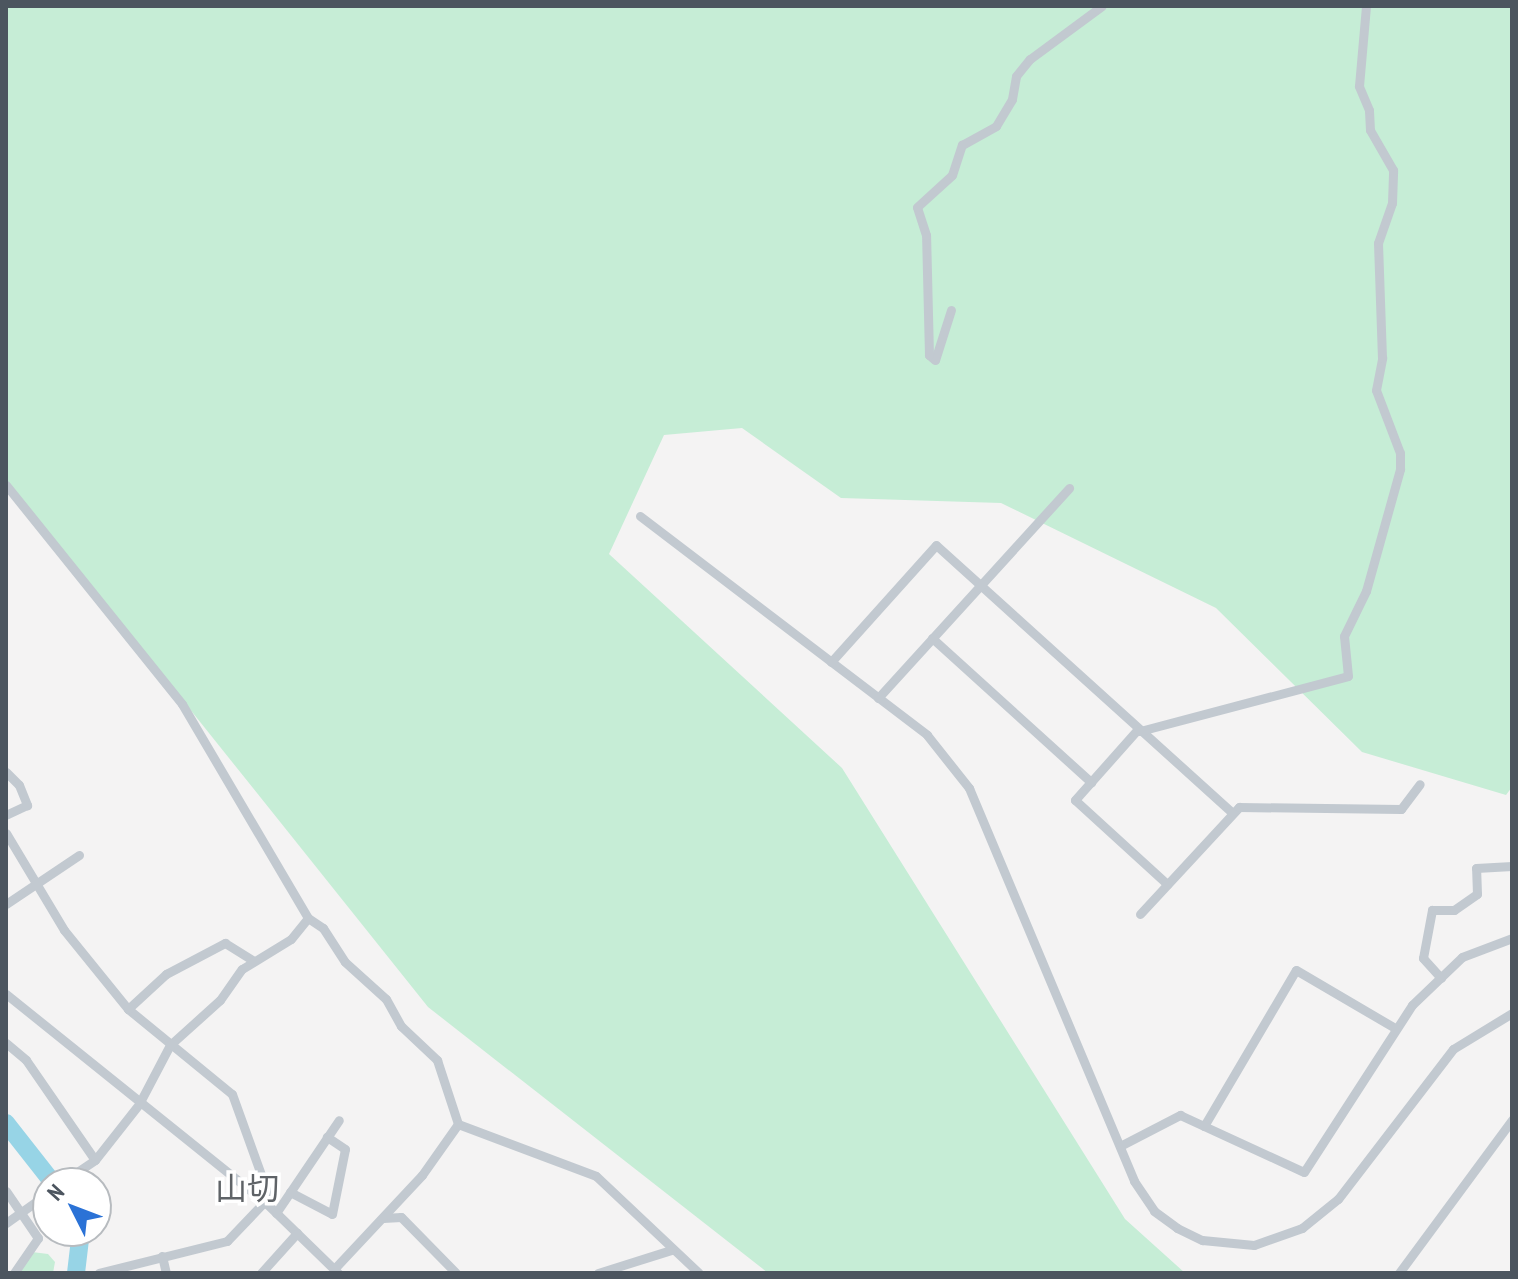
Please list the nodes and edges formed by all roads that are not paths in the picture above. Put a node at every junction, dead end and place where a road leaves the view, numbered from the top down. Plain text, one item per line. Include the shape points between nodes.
1 (1102, 6) edge
2 (1366, 6) edge
3 (951, 310) dead end
4 (6, 485) edge
5 (1069, 488) dead end
6 (640, 516) dead end
7 (980, 585) junction
8 (932, 638) junction
9 (831, 662) junction
10 (878, 698) junction
11 (1139, 730) junction
12 (6, 773) edge
13 (1091, 782) junction
14 (1420, 784) dead end
15 (1231, 812) junction
16 (6, 815) edge
17 (6, 833) edge
18 (79, 855) dead end
19 (1512, 866) edge
20 (1167, 884) junction
21 (38, 887) junction
22 (6, 904) edge
23 (1140, 914) dead end
24 (308, 918) junction
25 (1512, 938) edge
26 (254, 961) junction
27 (1441, 978) junction
28 (6, 994) edge
29 (128, 1009) junction
30 (1512, 1013) edge
31 (1395, 1028) junction
32 (6, 1043) edge
33 (170, 1045) junction
34 (139, 1104) junction
35 (339, 1120) dead end
36 (1512, 1120) edge
37 (458, 1124) junction
38 (1204, 1126) junction
39 (327, 1137) junction
40 (1120, 1146) junction
41 (95, 1160) junction
42 (84, 1167) edge
43 (6, 1191) edge
44 (290, 1192) junction
45 (32, 1204) edge
46 (267, 1204) junction
47 (21, 1212) junction
48 (276, 1213) junction
49 (383, 1218) junction
50 (6, 1223) edge
51 (297, 1233) junction
52 (671, 1250) junction
53 (162, 1256) junction
54 (336, 1271) edge
55 (14, 1273) edge
56 (99, 1273) edge
57 (166, 1273) edge
58 (261, 1273) edge
59 (456, 1273) edge
60 (598, 1273) edge
61 (699, 1273) edge
62 (1399, 1273) edge

1 - 3 street via 1030,59 1016,76 1012,99 996,126 962,145 952,175 917,207 926,235 929,355 935,360
2 - 11 street via 1359,86 1370,130 1393,170 1392,203 1378,243 1382,358 1376,390 1400,453 1400,469 1366,591 1344,636 1348,676
4 - 24 street via 182,704
5 - 7 street
6 - 9 street
7 - 8 street
7 - 9 street via 936,545
7 - 11 street
8 - 10 street
8 - 13 street
9 - 10 street
10 - 40 street via 927,735 969,788
11 - 13 street
11 - 15 street
12 - 16 street via 19,785 27,805
13 - 20 street via 1075,800
14 - 15 street via 1401,809 1239,807
15 - 20 street
17 - 21 street
18 - 21 street
19 - 27 street via 1476,868 1477,894 1454,910 1432,910 1423,958
20 - 23 street
21 - 22 street
21 - 29 street via 64,930
24 - 26 street via 291,939
24 - 37 street via 323,928 345,962 386,999 401,1026 437,1060
25 - 27 street via 1462,957
26 - 29 street via 225,943 166,974
26 - 33 street
27 - 31 street
28 - 34 street
29 - 33 street
30 - 40 street via 1453,1049 1338,1199 1277,1241 1229,1245 1177,1228 1154,1211
31 - 38 street via 1304,1172
31 - 38 street via 1296,970
32 - 41 street via 26,1060
33 - 34 street
33 - 46 street via 232,1094 269,1197
34 - 41 street
34 - 46 street
35 - 39 street
36 - 62 street
37 - 49 street
37 - 52 street via 596,1176
38 - 40 street via 1180,1115
39 - 44 street
39 - 44 street via 345,1149 332,1214
41 - 42 street
43 - 47 street
44 - 48 street
45 - 47 street
46 - 48 street
46 - 53 street via 227,1241
47 - 50 street
47 - 55 street via 38,1238
48 - 51 street
49 - 54 street
49 - 59 street via 401,1217
51 - 54 street
51 - 58 street
52 - 60 street
52 - 61 street
53 - 56 street
53 - 57 street

